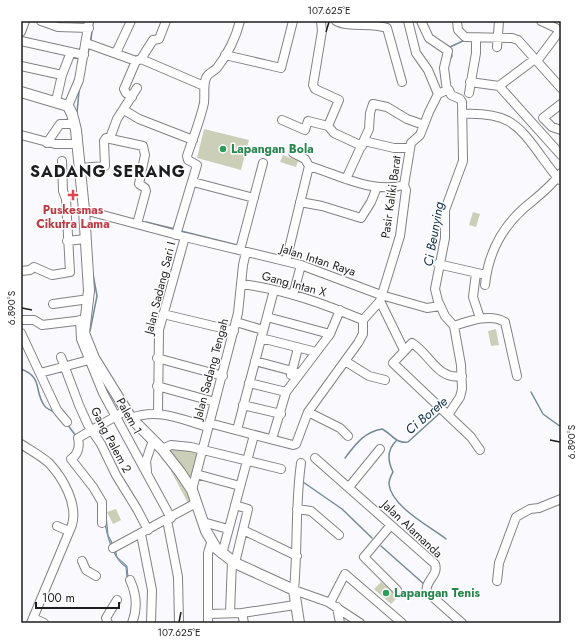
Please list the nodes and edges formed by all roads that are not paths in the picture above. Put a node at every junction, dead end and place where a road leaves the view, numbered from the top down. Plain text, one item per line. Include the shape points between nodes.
1 (25, 21) edge
2 (41, 21) edge
3 (132, 21) edge
4 (166, 21) edge
5 (299, 21) edge
6 (321, 21) edge
7 (336, 21) edge
8 (408, 21) edge
9 (421, 21) edge
10 (457, 21) edge
11 (499, 21) edge
12 (541, 21) edge
13 (89, 24) edge
14 (293, 24) edge
15 (239, 25) edge
16 (559, 29) edge
17 (21, 32) edge
18 (476, 40) junction
19 (497, 40) junction
20 (21, 41) edge
21 (86, 43) junction
22 (71, 52) junction
23 (116, 53) junction
24 (84, 55) junction
25 (225, 55) junction
26 (139, 60) junction
27 (534, 60) junction
28 (21, 66) edge
29 (62, 75) junction
30 (402, 82) dead end
31 (470, 82) junction
32 (204, 86) junction
33 (499, 86) junction
34 (137, 88) dead end
35 (561, 88) edge
36 (448, 91) junction
37 (21, 92) edge
38 (438, 94) junction
39 (132, 97) junction
40 (56, 101) junction
41 (561, 104) edge
42 (68, 106) junction
43 (124, 110) junction
44 (462, 114) junction
45 (282, 120) dead end
46 (75, 124) junction
47 (424, 125) junction
48 (328, 126) junction
49 (561, 130) edge
50 (21, 135) edge
51 (110, 138) junction
52 (193, 140) junction
53 (47, 143) junction
54 (363, 143) junction
55 (78, 144) junction
56 (410, 148) junction
57 (293, 153) dead end
58 (561, 154) edge
59 (62, 161) dead end
60 (263, 163) dead end
61 (309, 166) junction
62 (80, 168) junction
63 (560, 177) edge
64 (346, 179) junction
65 (193, 182) junction
66 (404, 185) junction
67 (377, 187) junction
68 (254, 198) junction
69 (300, 202) junction
70 (84, 210) junction
71 (137, 224) junction
72 (176, 234) junction
73 (185, 237) junction
74 (85, 239) junction
75 (67, 241) junction
76 (243, 251) junction
77 (286, 261) junction
78 (438, 264) junction
79 (301, 265) junction
80 (21, 271) edge
81 (476, 273) junction
82 (486, 275) junction
83 (241, 284) junction
84 (485, 285) dead end
85 (274, 290) junction
86 (293, 295) junction
87 (380, 298) junction
88 (89, 299) junction
89 (52, 304) dead end
90 (440, 306) junction
91 (340, 310) junction
92 (163, 314) junction
93 (267, 317) junction
94 (480, 318) junction
95 (21, 320) edge
96 (82, 320) junction
97 (363, 320) junction
98 (236, 322) junction
99 (454, 326) junction
100 (234, 331) junction
101 (21, 333) edge
102 (262, 334) junction
103 (330, 334) junction
104 (298, 348) junction
105 (404, 350) junction
106 (316, 352) junction
107 (62, 357) dead end
108 (157, 358) junction
109 (89, 360) junction
110 (255, 361) junction
111 (345, 361) junction
112 (64, 367) junction
113 (296, 372) junction
114 (40, 373) junction
115 (223, 376) junction
116 (460, 376) junction
117 (517, 376) dead end
118 (385, 380) dead end
119 (249, 383) junction
120 (157, 386) junction
121 (287, 392) junction
122 (215, 402) junction
123 (243, 405) junction
124 (308, 412) junction
125 (158, 413) junction
126 (445, 413) junction
127 (128, 414) junction
128 (281, 414) junction
129 (114, 416) junction
130 (69, 425) dead end
131 (209, 425) junction
132 (91, 429) junction
133 (237, 430) junction
134 (254, 435) junction
135 (348, 436) dead end
136 (153, 440) junction
137 (272, 440) junction
138 (21, 444) edge
139 (162, 449) junction
140 (203, 449) junction
141 (380, 449) dead end
142 (480, 450) dead end
143 (315, 458) dead end
144 (247, 460) junction
145 (301, 463) dead end
146 (281, 469) dead end
147 (147, 472) junction
148 (196, 474) junction
149 (240, 486) junction
150 (350, 487) junction
151 (192, 490) junction
152 (561, 499) edge
153 (196, 503) junction
154 (235, 505) junction
155 (297, 510) junction
156 (169, 519) junction
157 (203, 522) junction
158 (102, 523) dead end
159 (391, 525) junction
160 (57, 526) dead end
161 (228, 529) junction
162 (244, 530) junction
163 (69, 531) junction
164 (145, 532) junction
165 (339, 535) dead end
166 (211, 543) junction
167 (115, 547) dead end
168 (222, 554) junction
169 (297, 556) junction
170 (82, 561) dead end
171 (234, 562) junction
172 (96, 576) dead end
173 (130, 580) dead end
174 (497, 581) dead end
175 (294, 590) junction
176 (397, 590) dead end
177 (117, 600) dead end
178 (330, 603) junction
179 (295, 605) junction
180 (337, 608) junction
181 (230, 613) junction
182 (242, 613) junction
183 (208, 614) dead end
184 (32, 620) edge
185 (358, 622) edge
186 (44, 623) edge
187 (108, 623) edge
188 (132, 623) edge
189 (152, 623) edge
190 (179, 623) edge
191 (208, 623) edge
192 (244, 623) edge
193 (299, 623) edge
194 (340, 623) edge
195 (402, 623) edge
196 (462, 623) edge

1 - 17 street
2 - 13 street via 58,27
3 - 23 street
4 - 26 street via 159,39 153,40
5 - 14 street
6 - 48 street via 322,31 313,85 339,100
7 - 30 street via 387,28
8 - 38 street via 416,53 428,70
9 - 36 street via 429,38 448,51 444,68
10 - 18 street via 456,26 464,37
11 - 19 street
12 - 16 street
13 - 21 street
14 - 25 street via 281,68
15 - 25 street
16 - 27 street
18 - 19 street
18 - 31 street
19 - 27 street via 518,40
20 - 22 street
21 - 23 street
21 - 24 street
22 - 24 street
22 - 29 street
23 - 26 street
24 - 42 street via 79,80
25 - 32 street via 216,69 209,73
26 - 32 street
26 - 39 street via 124,89
27 - 33 street
27 - 35 street
28 - 29 street
29 - 40 street
31 - 33 street
31 - 36 street via 471,93
32 - 52 street via 204,100
33 - 58 street
34 - 39 street
36 - 38 street
36 - 44 street via 462,102
37 - 40 main road
38 - 47 street
39 - 43 street
40 - 42 main road
41 - 49 street via 542,118 552,127
42 - 46 main road
43 - 51 street via 116,119
43 - 52 street via 139,119
44 - 63 street via 487,114 509,120
44 - 78 street via 463,161 445,210 445,238
45 - 48 street via 305,130 308,121
46 - 53 street via 57,126
46 - 55 main road
47 - 54 street via 407,119 387,107 373,104 369,129
47 - 56 street
48 - 54 street via 334,133
50 - 53 street
51 - 62 street via 104,141 105,166
51 - 71 street via 143,146 145,150 139,184 146,191
52 - 65 street via 187,156 197,165
53 - 55 street
54 - 56 street
54 - 64 street
55 - 62 main road
56 - 66 street, Pasir Kaliki Barat
57 - 61 street via 305,159
59 - 75 street
60 - 68 street, Jalan Sadang Tengah
61 - 64 street
61 - 69 street
62 - 70 main road
63 - 82 street via 510,222 494,247
64 - 67 street
65 - 68 street
65 - 72 street
66 - 67 street
66 - 87 street, Pasir Kaliki Barat via 406,190 400,236
67 - 69 street via 361,218
68 - 76 street, Jalan Sadang Tengah
69 - 77 street
70 - 71 street, Jalan Intan Raya
70 - 74 main road
71 - 72 street, Jalan Intan Raya
72 - 73 street, Jalan Intan Raya
73 - 76 street, Jalan Intan Raya
73 - 92 street, Jalan Sadang Sari I
74 - 75 street
74 - 88 main road
75 - 80 street via 69,273 52,275 34,267
76 - 77 street, Jalan Intan Raya
76 - 83 street, Jalan Sadang Tengah
77 - 79 street, Jalan Intan Raya
78 - 81 street
78 - 90 street via 435,295
79 - 86 street
79 - 87 street, Jalan Intan Raya
81 - 82 street
81 - 94 street via 473,297
82 - 84 street
83 - 85 street, Gang Intan X
83 - 98 street, Jalan Sadang Tengah
85 - 86 street, Gang Intan X
85 - 93 street
86 - 91 street, Gang Intan X
87 - 90 street, Jalan Intan Raya via 427,308
87 - 97 street
87 - 105 street
88 - 89 street
88 - 96 main road
90 - 99 street
91 - 97 street, Gang Intan X
91 - 103 street
92 - 100 street
92 - 108 street, Jalan Sadang Sari I
93 - 102 street
93 - 103 street
94 - 99 street
94 - 117 street via 505,322
95 - 96 street via 34,320 42,325
96 - 109 street, Palem 1 via 81,339
96 - 127 main road via 84,333 94,358
97 - 111 street via 363,334
98 - 100 street, Jalan Sadang Tengah
98 - 102 street
99 - 116 street via 460,355
100 - 115 street, Jalan Sadang Tengah
101 - 114 street
102 - 104 street
102 - 110 street
103 - 106 street
104 - 106 street
104 - 113 street
105 - 116 street via 413,343 443,374
105 - 126 street via 394,365
106 - 113 street
107 - 112 street, Gang Palem 2
108 - 115 street
108 - 120 street, Jalan Sadang Sari I
109 - 112 street
109 - 129 street, Palem 1
110 - 113 street
110 - 119 street
111 - 118 street via 369,376
111 - 124 street
112 - 114 street
112 - 132 street, Gang Palem 2
113 - 121 street
114 - 130 street via 57,410
115 - 122 street, Jalan Sadang Tengah
116 - 126 street via 460,397 455,406
119 - 121 street
119 - 123 street
120 - 122 street
120 - 125 street, Jalan Sadang Sari I
121 - 128 street
122 - 131 street, Jalan Sadang Tengah
123 - 128 street
123 - 133 street
124 - 135 street via 340,428
124 - 137 street via 295,445
125 - 127 street
125 - 131 street
126 - 142 street via 471,437
127 - 129 street
127 - 136 main road
128 - 137 street
129 - 132 street
129 - 147 street, Palem 1
131 - 133 street
131 - 140 street, Jalan Sadang Tengah
132 - 158 street via 78,438 79,447 73,458 102,502
132 - 164 street, Gang Palem 2
133 - 134 street
134 - 137 street
134 - 144 street
136 - 139 main road
136 - 147 street via 146,461
138 - 163 street via 50,464 66,490 75,513
139 - 140 street via 171,445
139 - 151 main road
140 - 144 street
140 - 148 street, Jalan Sadang Tengah
141 - 150 street
143 - 150 street, Jalan Alamanda
144 - 146 street
144 - 149 street
145 - 155 street
147 - 156 street, Palem 1
148 - 149 street
148 - 151 street, Jalan Sadang Tengah
149 - 154 street
150 - 159 street, Jalan Alamanda
151 - 153 main road
152 - 174 street via 516,517 499,563
153 - 156 street
153 - 157 main road
154 - 161 street
154 - 162 street via 248,509
155 - 165 street via 311,511
155 - 169 street
156 - 164 street
156 - 190 street, Palem 1 via 178,576
157 - 161 street
157 - 166 main road
159 - 176 street via 364,557
159 - 196 street, Jalan Alamanda via 435,564 435,574 428,584 427,592
160 - 163 street
161 - 168 street
162 - 169 street
162 - 171 street
163 - 184 street
164 - 167 street
164 - 189 street, Gang Palem 2 via 152,590
166 - 168 main road
166 - 191 street via 208,552
168 - 171 main road
169 - 175 street
170 - 172 street via 86,570
171 - 175 main road
171 - 181 street
173 - 188 street via 136,595
175 - 178 street
175 - 179 main road
177 - 187 street via 106,618
178 - 180 street
178 - 195 street via 345,574
179 - 182 street
179 - 193 main road
180 - 185 street
180 - 194 street
181 - 182 street
181 - 183 street
182 - 192 street
184 - 186 street

